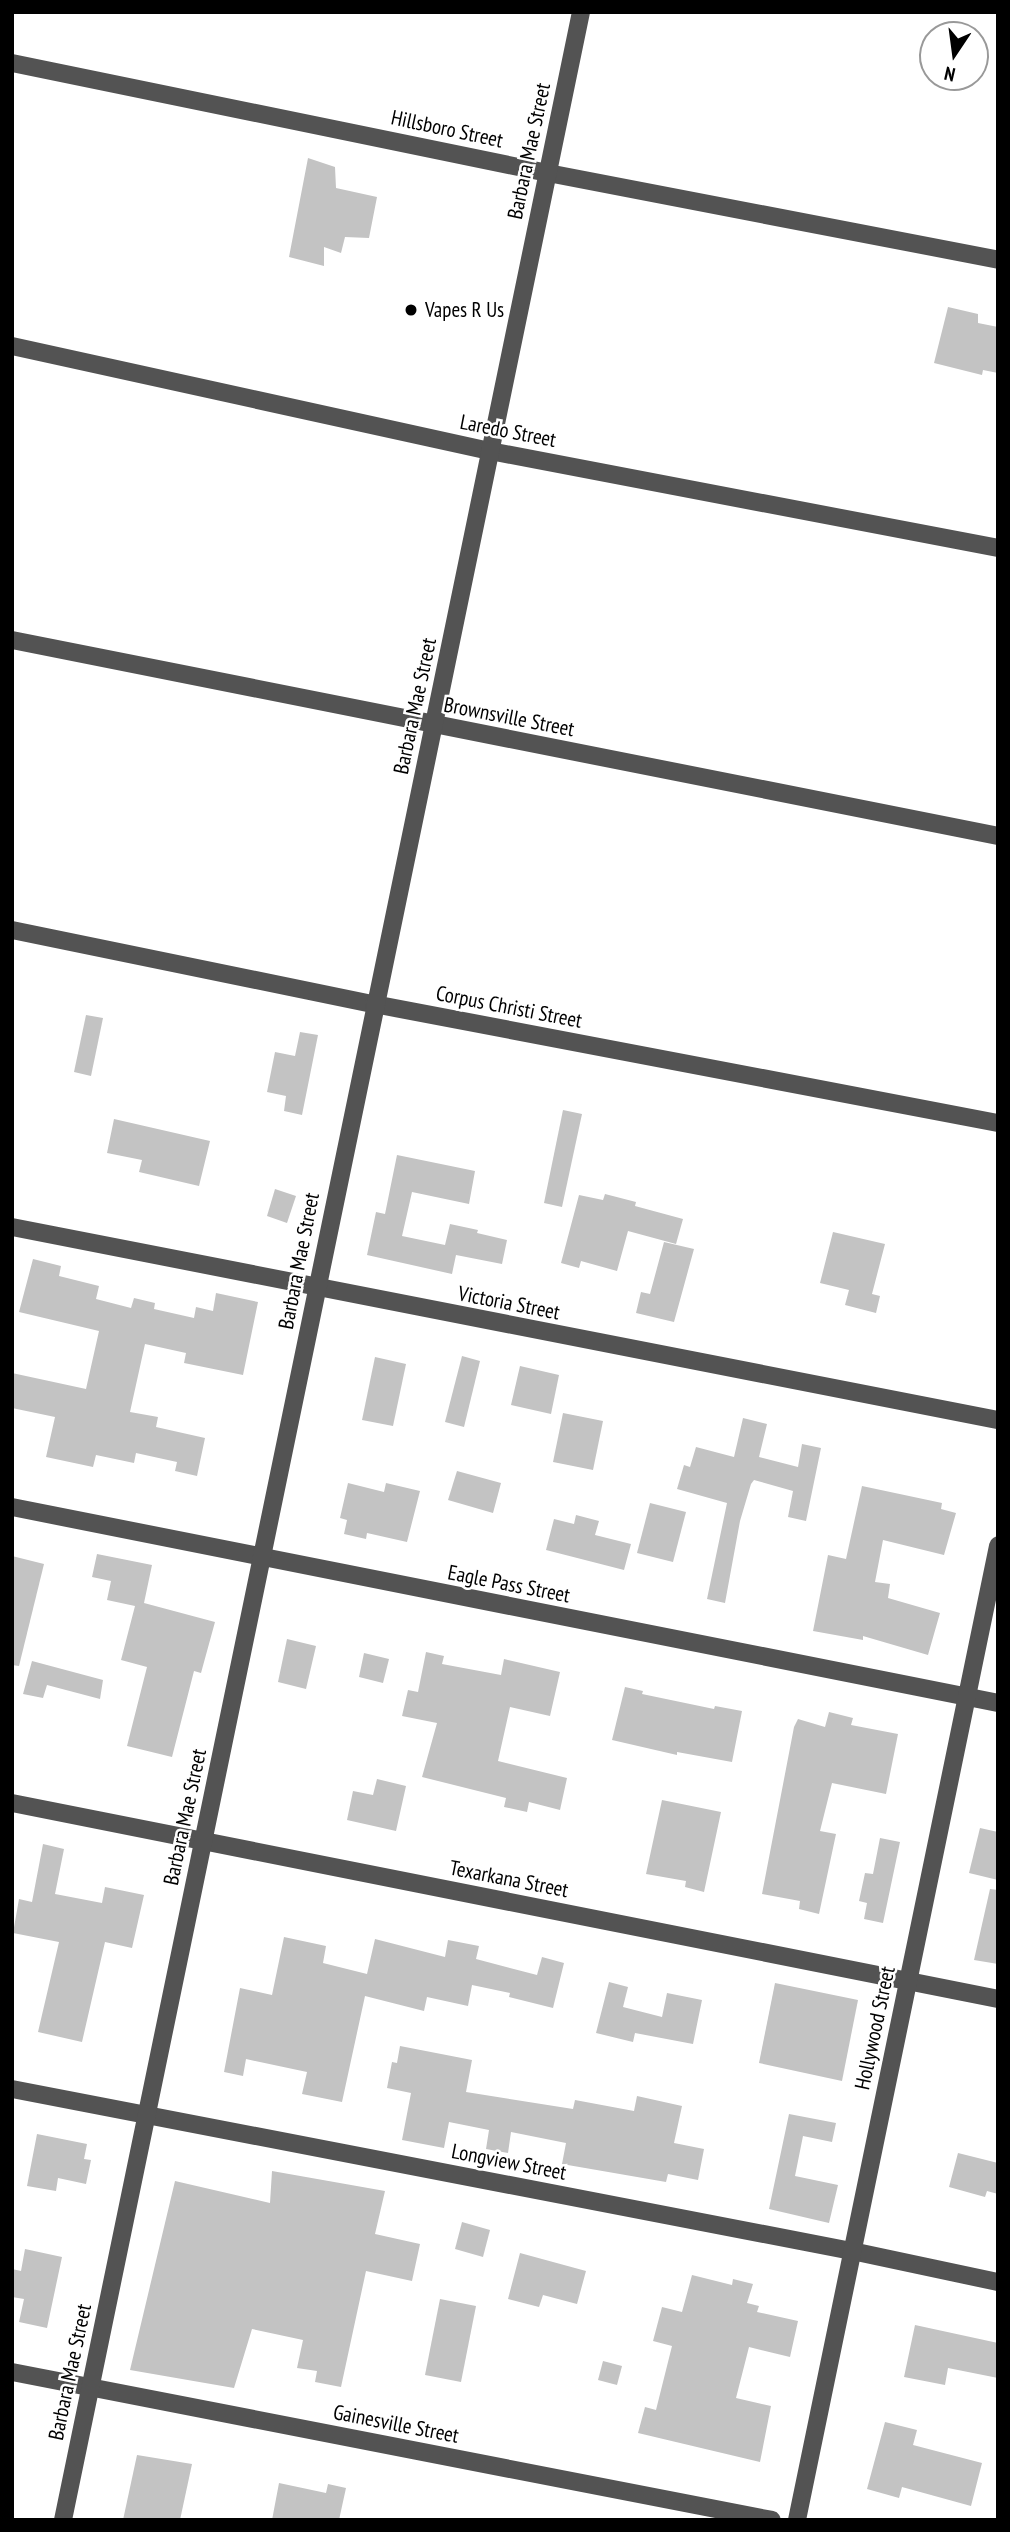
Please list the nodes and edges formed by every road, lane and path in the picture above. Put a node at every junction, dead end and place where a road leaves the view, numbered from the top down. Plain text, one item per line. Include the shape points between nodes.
1 (581, 12) edge
2 (12, 63) edge
3 (548, 173) junction
4 (998, 260) edge
5 (12, 346) edge
6 (490, 451) junction
7 (998, 548) edge
8 (12, 640) edge
9 (434, 726) junction
10 (998, 835) edge
11 (12, 930) edge
12 (374, 1004) junction
13 (998, 1123) edge
14 (12, 1227) edge
15 (317, 1289) junction
16 (998, 1420) edge
17 (12, 1507) edge
18 (998, 1546) edge
19 (261, 1559) junction
20 (967, 1696) junction
21 (998, 1703) edge
22 (12, 1803) edge
23 (203, 1842) junction
24 (908, 1980) junction
25 (998, 1999) edge
26 (12, 2089) edge
27 (146, 2116) junction
28 (852, 2251) junction
29 (998, 2283) edge
30 (12, 2372) edge
31 (90, 2388) junction
32 (63, 2520) edge
33 (772, 2520) edge
34 (796, 2520) edge

1 - 3 street, Barbara Mae Street
2 - 3 street, Hillsboro Street
3 - 4 street, Hillsboro Street
3 - 6 street, Barbara Mae Street
5 - 6 street, Laredo Street
6 - 7 street, Laredo Street
6 - 9 street, Barbara Mae Street
8 - 9 street, Brownsville Street
9 - 10 street, Brownsville Street
9 - 12 street, Barbara Mae Street
11 - 12 street, Corpus Christi Street
12 - 13 street, Corpus Christi Street
12 - 15 street, Barbara Mae Street
14 - 15 street, Victoria Street
15 - 16 street, Victoria Street
15 - 19 street, Barbara Mae Street
17 - 19 street, Eagle Pass Street
18 - 20 street, Hollywood Street
19 - 20 street, Eagle Pass Street
19 - 23 street, Barbara Mae Street
20 - 21 street, Eagle Pass Street
20 - 24 street, Hollywood Street
22 - 23 street, Texarkana Street
23 - 24 street, Texarkana Street
23 - 27 street, Barbara Mae Street
24 - 25 street, Texarkana Street
24 - 28 street, Hollywood Street
26 - 27 street, Longview Street
27 - 28 street, Longview Street
27 - 31 street, Barbara Mae Street
28 - 29 street, Longview Street
28 - 34 street, Hollywood Street
30 - 31 street, Gainesville Street
31 - 32 street, Barbara Mae Street
31 - 33 street, Gainesville Street

